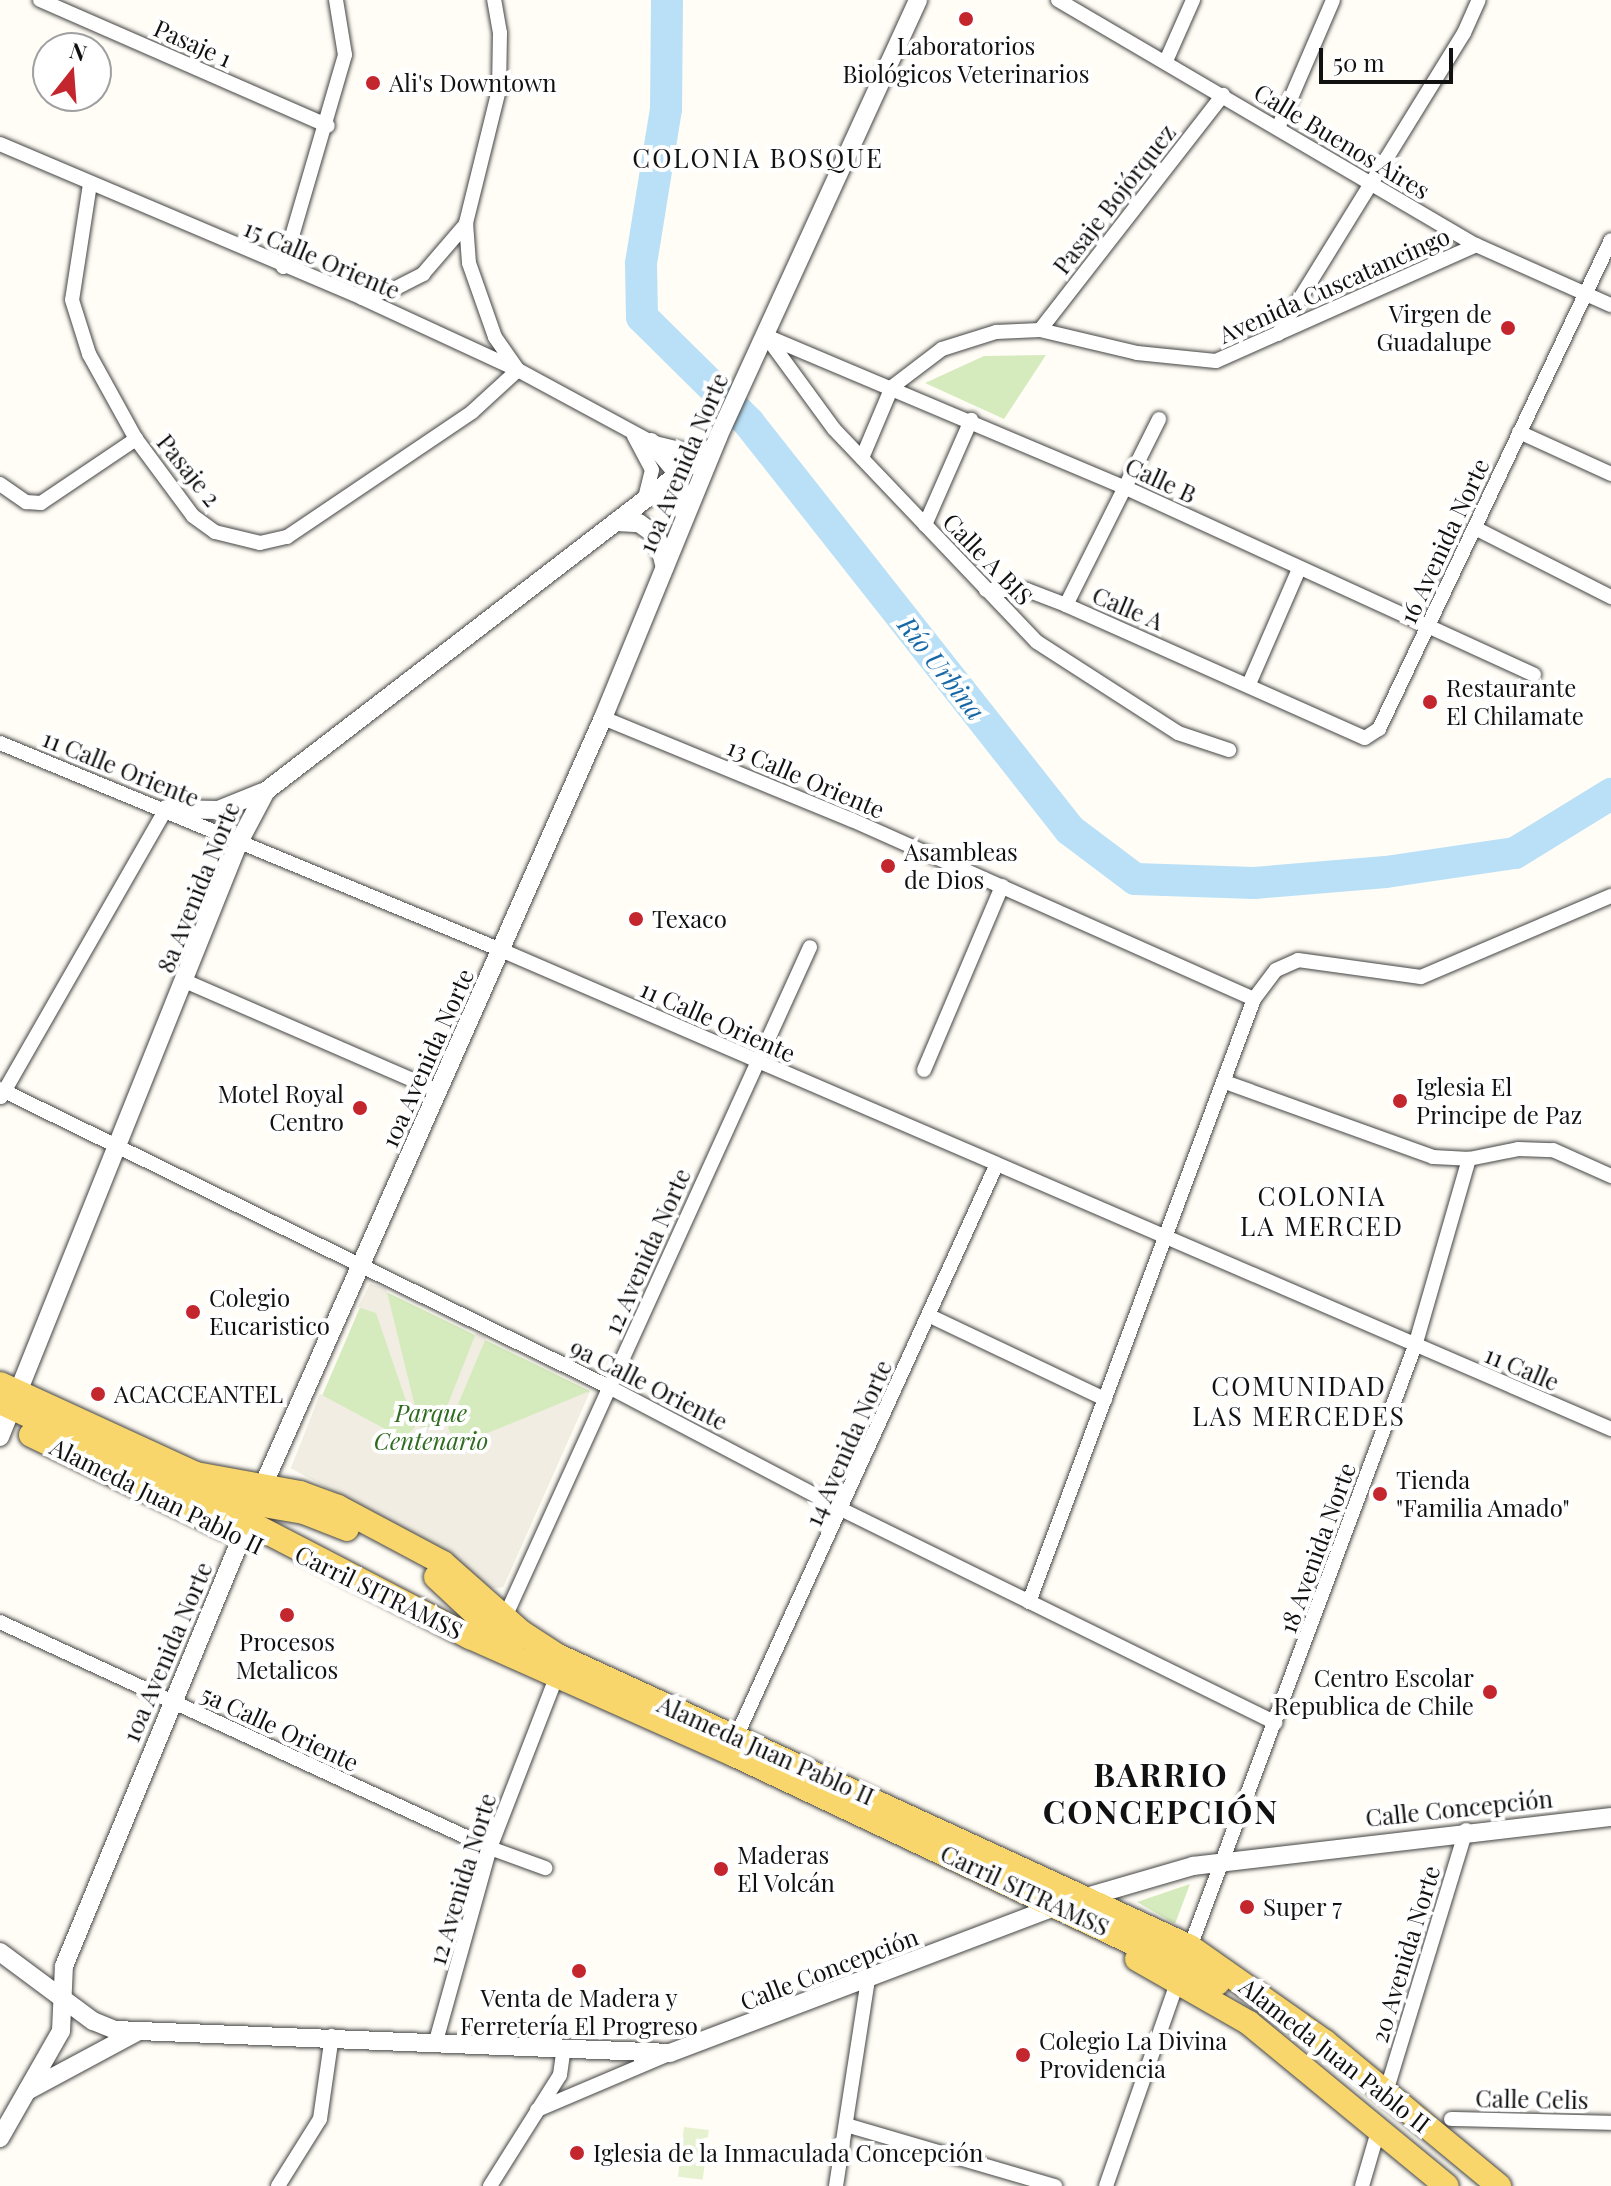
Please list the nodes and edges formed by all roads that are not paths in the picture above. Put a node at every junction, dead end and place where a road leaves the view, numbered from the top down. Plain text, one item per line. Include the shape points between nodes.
1 (40, 0) edge
2 (336, 0) edge
3 (494, 0) edge
4 (918, 0) edge
5 (1058, 0) edge
6 (1193, 0) edge
7 (1333, 0) edge
8 (1479, 0) edge
9 (1166, 61) junction
10 (1223, 95) junction
11 (328, 126) junction
12 (1278, 128) junction
13 (0, 144) edge
14 (1371, 183) junction
15 (90, 184) junction
16 (466, 223) junction
17 (1611, 240) edge
18 (1476, 245) junction
19 (283, 267) junction
20 (1587, 294) junction
21 (362, 298) junction
22 (1611, 305) edge
23 (1040, 330) junction
24 (1278, 334) junction
25 (766, 336) junction
26 (518, 370) junction
27 (892, 387) junction
28 (1159, 419) dead end
29 (971, 420) junction
30 (621, 426) junction
31 (1519, 432) junction
32 (136, 439) junction
33 (651, 442) junction
34 (712, 446) junction
35 (862, 458) junction
36 (678, 474) junction
37 (1611, 474) edge
38 (0, 484) edge
39 (1124, 487) junction
40 (641, 505) junction
41 (617, 522) junction
42 (683, 524) junction
43 (925, 525) junction
44 (1475, 528) junction
45 (665, 567) junction
46 (1299, 569) junction
47 (986, 590) junction
48 (1611, 597) edge
49 (1066, 605) junction
50 (1429, 627) junction
51 (1534, 675) dead end
52 (1249, 684) junction
53 (603, 718) junction
54 (0, 743) edge
55 (1229, 750) dead end
56 (266, 791) junction
57 (166, 809) junction
58 (239, 842) junction
59 (1002, 886) junction
60 (1611, 896) edge
61 (810, 947) dead end
62 (501, 950) junction
63 (185, 981) junction
64 (1254, 999) junction
65 (757, 1061) junction
66 (924, 1070) dead end
67 (1225, 1082) junction
68 (438, 1091) junction
69 (1, 1093) edge
70 (120, 1146) junction
71 (1469, 1159) junction
72 (995, 1168) junction
73 (1611, 1176) edge
74 (1166, 1241) junction
75 (361, 1265) junction
76 (930, 1316) junction
77 (1415, 1346) junction
78 (609, 1387) junction
79 (1105, 1399) junction
80 (5, 1410) edge
81 (1611, 1429) edge
82 (843, 1510) junction
83 (251, 1513) junction
84 (1029, 1602) junction
85 (505, 1617) junction
86 (0, 1622) edge
87 (532, 1664) junction
88 (552, 1688) junction
89 (171, 1702) junction
90 (1275, 1723) junction
91 (737, 1735) junction
92 (1611, 1817) edge
93 (1466, 1830) junction
94 (490, 1848) junction
95 (1224, 1859) junction
96 (545, 1868) dead end
97 (1087, 1895) junction
98 (1050, 1909) junction
99 (1190, 1947) junction
100 (0, 1952) edge
101 (868, 1980) junction
102 (1178, 1980) junction
103 (62, 1997) junction
104 (137, 2032) junction
105 (332, 2036) junction
106 (436, 2041) junction
107 (564, 2048) junction
108 (673, 2053) junction
109 (27, 2091) junction
110 (1386, 2092) junction
111 (536, 2111) junction
112 (1451, 2119) dead end
113 (1611, 2123) edge
114 (846, 2125) junction
115 (1379, 2128) junction
116 (0, 2138) edge
117 (278, 2186) edge
118 (490, 2186) edge
119 (836, 2186) edge
120 (1055, 2186) edge
121 (1106, 2186) edge
122 (1362, 2186) edge
123 (1447, 2186) edge
124 (1476, 2186) edge
125 (1499, 2186) edge

1 - 11 street, Pasaje 1
2 - 11 street via 345,55
3 - 16 street via 500,33 499,90
4 - 25 street, 10a Avenida Norte
5 - 9 street, Calle Buenos Aires
6 - 9 street
7 - 12 street
8 - 14 street
9 - 10 street, Calle Buenos Aires
10 - 12 street, Calle Buenos Aires
10 - 23 street, Pasaje Bojórquez
11 - 19 street
12 - 14 street, Calle Buenos Aires
13 - 15 street, 15 Calle Oriente
14 - 18 street, Calle Buenos Aires
14 - 24 street
15 - 19 street, 15 Calle Oriente
15 - 32 street, Pasaje 2 via 72,300 89,354
16 - 21 street via 448,251 423,274
16 - 26 street via 479,301
17 - 20 street, 16 Avenida Norte
18 - 20 street, Calle Buenos Aires
18 - 24 street, Avenida Cuscatancingo
19 - 21 street, 15 Calle Oriente
20 - 22 street, Calle Buenos Aires
20 - 31 street, 16 Avenida Norte
21 - 26 street, 15 Calle Oriente
23 - 24 street, Avenida Cuscatancingo via 1137,353 1216,361
23 - 27 street, Avenida Cuscatancingo via 996,332 942,349
25 - 27 street, Calle B
25 - 34 street, 10a Avenida Norte
25 - 35 street, Calle A BIS
26 - 30 street, 15 Calle Oriente
26 - 32 street, Pasaje 2 via 472,412 334,507 287,537 260,543 236,541 193,516
27 - 29 street, Calle B
27 - 35 street
28 - 39 street
29 - 39 street, Calle B
29 - 43 street
30 - 33 street, 15 Calle Oriente
30 - 40 street, 15 Calle Oriente via 650,460 651,486
31 - 37 street
31 - 44 street, 16 Avenida Norte
32 - 38 street via 41,503 26,502
33 - 34 street, 15 Calle Oriente
33 - 36 street
34 - 36 street, 8a Avenida Norte
34 - 42 street, 10a Avenida Norte
35 - 43 street, Calle A BIS
36 - 40 street, 8a Avenida Norte
36 - 42 street via 685,499
39 - 46 street, Calle B
39 - 49 street
40 - 41 street, 8a Avenida Norte
41 - 45 street via 639,523 657,536
41 - 56 street, 8a Avenida Norte via 468,630
42 - 45 street, 10a Avenida Norte
43 - 47 street, Calle A BIS
44 - 48 street
44 - 50 street, 16 Avenida Norte
45 - 53 street, 10a Avenida Norte
46 - 50 street, Calle B
46 - 52 street
47 - 49 street, Calle A via 1027,590
47 - 55 street, Calle A BIS via 1069,666 1178,733
49 - 52 street, Calle A
50 - 51 street, Calle B
50 - 52 street, 16 Avenida Norte via 1379,729 1365,738
53 - 59 street, 13 Calle Oriente
53 - 62 street, 10a Avenida Norte
54 - 57 street, 11 Calle Oriente
56 - 57 street via 218,810
56 - 58 street, 8a Avenida Norte
57 - 58 street, 11 Calle Oriente
57 - 69 street
58 - 62 street, 11 Calle Oriente
58 - 63 street, 8a Avenida Norte
59 - 64 street, 13 Calle Oriente
59 - 66 street
60 - 64 street via 1421,977 1298,960 1276,970
61 - 65 street, 12 Avenida Norte
62 - 65 street, 11 Calle Oriente
62 - 68 street, 10a Avenida Norte
63 - 68 street
63 - 70 street, 8a Avenida Norte
64 - 67 street
65 - 72 street, 11 Calle Oriente
65 - 78 street, 12 Avenida Norte
67 - 71 street via 1433,1157
67 - 74 street
68 - 75 street, 10a Avenida Norte
69 - 70 street, 9a Calle Oriente
70 - 75 street, 9a Calle Oriente
70 - 80 street, 8a Avenida Norte
71 - 73 street via 1518,1149 1553,1150
71 - 77 street, 18 Avenida Norte
72 - 74 street, 11 Calle Oriente
72 - 76 street, 14 Avenida Norte
74 - 77 street, 11 Calle Oriente
74 - 79 street
75 - 78 street, 9a Calle Oriente
75 - 83 street, 10a Avenida Norte
76 - 79 street
76 - 82 street, 14 Avenida Norte
77 - 81 street, 11 Calle
77 - 90 street, 18 Avenida Norte
78 - 82 street, 9a Calle Oriente
78 - 85 street, 12 Avenida Norte
79 - 84 street
80 - 83 main road, Alameda Juan Pablo II
80 - 83 main road, Carril SITRAMSS via 188,1491
80 - 83 main road, Alameda Juan Pablo II via 196,1474
82 - 84 street, 9a Calle Oriente
82 - 91 street, 14 Avenida Norte
83 - 85 main road, Alameda Juan Pablo II via 318,1498 426,1552
83 - 87 main road, Carril SITRAMSS
83 - 87 main road, Carril SITRAMSS via 334,1522 417,1566 443,1582
83 - 88 main road, Alameda Juan Pablo II
83 - 89 street, 10a Avenida Norte
84 - 90 street, 9a Calle Oriente
85 - 91 main road, Alameda Juan Pablo II via 558,1656
86 - 89 street, 5a Calle Oriente
87 - 98 main road, Carril SITRAMSS
88 - 94 street, 12 Avenida Norte
88 - 98 main road, Alameda Juan Pablo II
89 - 94 street, 5a Calle Oriente
89 - 103 street, 10a Avenida Norte via 64,1966
90 - 95 street, 18 Avenida Norte
91 - 97 main road, Alameda Juan Pablo II
92 - 93 street, Calle Concepción
93 - 95 street, Calle Concepción
93 - 110 street, 20 Avenida Norte
94 - 96 street, 5a Calle Oriente
94 - 106 street, 12 Avenida Norte
95 - 97 street, Calle Concepción
95 - 99 street, 18 Avenida Norte
97 - 98 street, Calle Concepción
97 - 99 main road, Alameda Juan Pablo II
98 - 101 street, Calle Concepción
98 - 102 main road, Alameda Juan Pablo II
98 - 124 main road, Carril SITRAMSS via 1189,1966 1257,2007
99 - 110 main road, Alameda Juan Pablo II via 1253,1988
100 - 103 street, Calle Concepción
101 - 108 street, Calle Concepción
101 - 114 street
102 - 115 main road, Alameda Juan Pablo II via 1249,2023
102 - 121 street
103 - 104 street, Calle Concepción via 101,2025
103 - 109 street, 10a Avenida Norte via 63,2026
104 - 105 street, Calle Concepción
104 - 109 street
105 - 106 street, Calle Concepción
105 - 117 street via 320,2119
106 - 107 street, Calle Concepción
107 - 108 street, Calle Concepción
107 - 111 street via 561,2073
108 - 111 street
109 - 116 street, 10a Avenida Norte
110 - 125 main road, Alameda Juan Pablo II
111 - 118 street
112 - 113 street, Calle Celis
114 - 119 street
114 - 120 street
115 - 122 street
115 - 123 main road, Alameda Juan Pablo II

